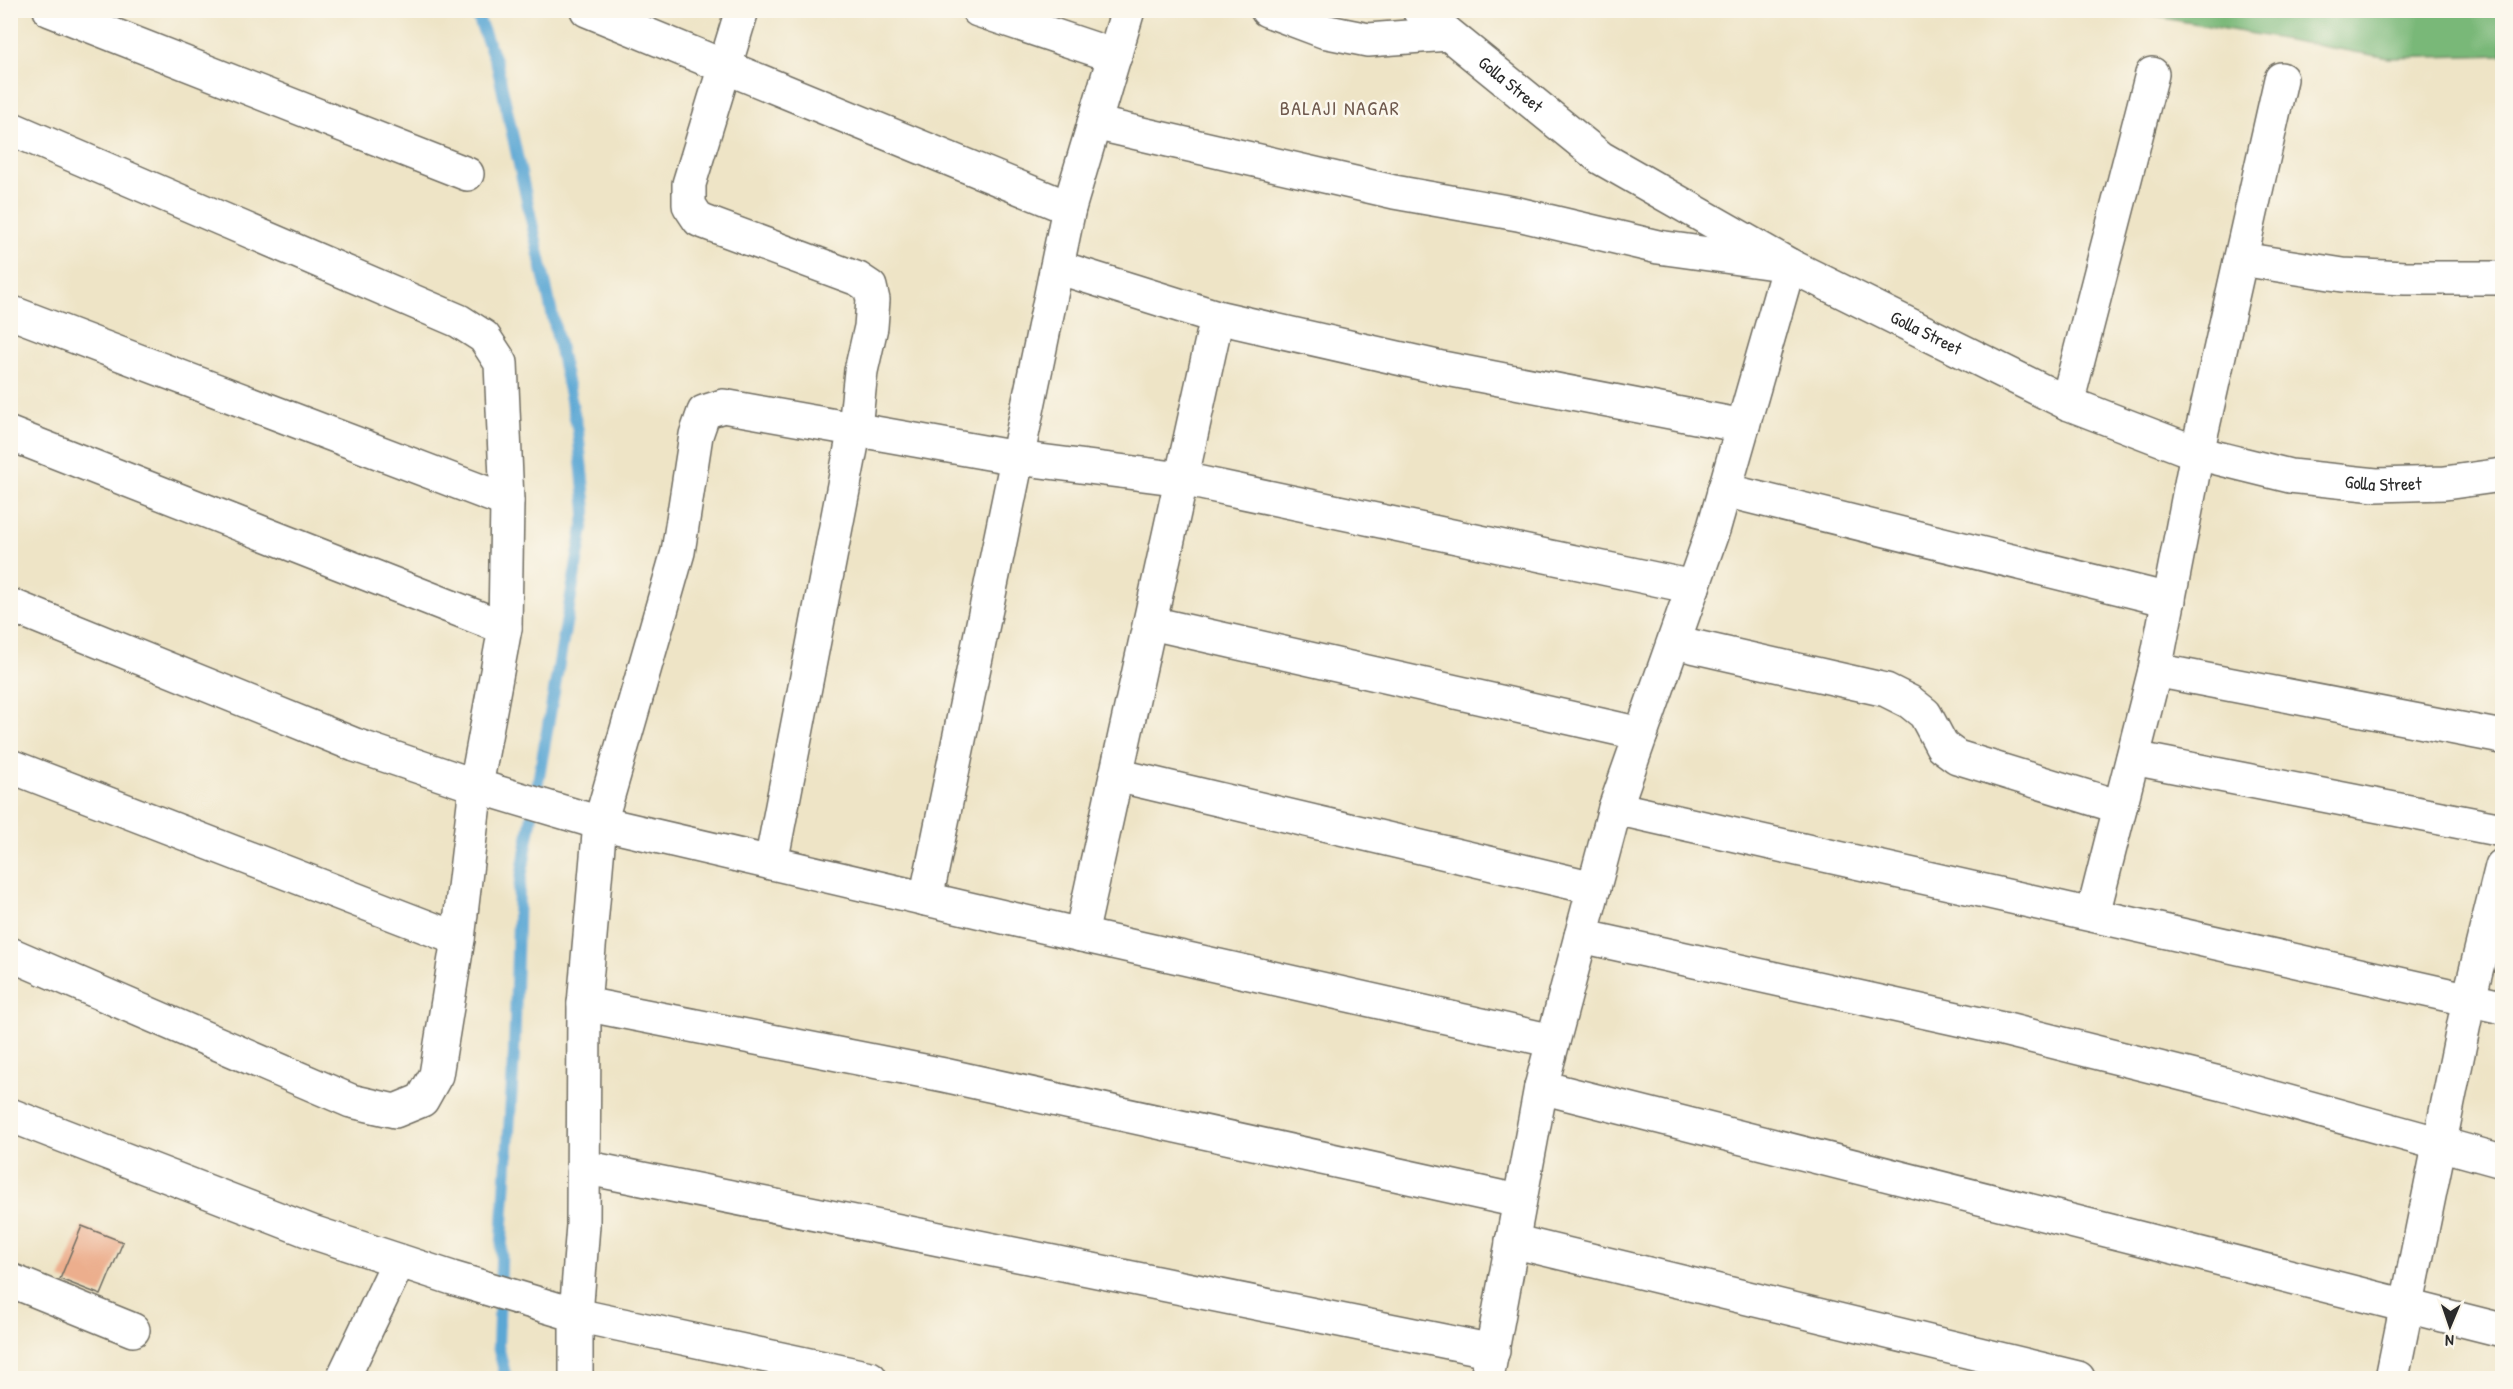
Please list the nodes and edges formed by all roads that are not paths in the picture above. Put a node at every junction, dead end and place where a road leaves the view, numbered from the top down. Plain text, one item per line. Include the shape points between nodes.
1 (50, 10) edge
2 (586, 10) edge
3 (742, 10) edge
4 (978, 10) edge
5 (1128, 10) edge
6 (1267, 10) edge
7 (1419, 10) edge
8 (1448, 34) junction
9 (1115, 56) junction
10 (726, 68) junction
11 (2152, 74) dead end
12 (2281, 78) dead end
13 (1095, 123) junction
14 (10, 128) edge
15 (467, 174) dead end
16 (1069, 208) junction
17 (2241, 259) junction
18 (1789, 265) junction
19 (1057, 267) junction
20 (2502, 278) edge
21 (10, 312) edge
22 (1217, 317) junction
23 (2067, 403) junction
24 (1743, 426) junction
25 (855, 428) junction
26 (10, 434) edge
27 (2197, 453) junction
28 (1017, 458) junction
29 (2502, 475) edge
30 (1182, 479) junction
31 (1725, 490) junction
32 (507, 501) junction
33 (1693, 587) junction
34 (2169, 600) junction
35 (10, 605) edge
36 (1150, 623) junction
37 (505, 628) junction
38 (1674, 642) junction
39 (2155, 670) junction
40 (1641, 734) junction
41 (2502, 737) edge
42 (2133, 758) junction
43 (10, 766) edge
44 (1116, 775) junction
45 (476, 786) junction
46 (2120, 807) junction
47 (1615, 808) junction
48 (600, 823) junction
49 (2502, 830) edge
50 (771, 863) junction
51 (2502, 866) edge
52 (1594, 888) junction
53 (926, 899) junction
54 (2093, 914) junction
55 (1081, 935) junction
56 (1581, 936) junction
57 (458, 939) junction
58 (10, 954) edge
59 (2469, 999) junction
60 (584, 1004) junction
61 (2502, 1007) edge
62 (1553, 1041) junction
63 (1541, 1087) junction
64 (10, 1115) edge
65 (2440, 1145) junction
66 (2502, 1161) edge
67 (583, 1167) junction
68 (1518, 1201) junction
69 (1512, 1241) junction
70 (399, 1261) junction
71 (10, 1280) edge
72 (2409, 1305) junction
73 (576, 1316) junction
74 (133, 1330) dead end
75 (2502, 1330) edge
76 (1490, 1365) edge
77 (343, 1378) edge
78 (576, 1378) edge
79 (870, 1378) edge
80 (2078, 1378) edge
81 (2392, 1378) edge

1 - 15 street
2 - 10 street
3 - 10 street
4 - 9 street
5 - 9 street
6 - 8 street via 1323,31 1368,40
7 - 8 street, Golla Street
8 - 18 street, Golla Street via 1601,158
9 - 13 street
10 - 16 street
10 - 25 street via 688,184 689,205 699,220 858,279 870,287 871,327
11 - 23 street
12 - 17 street
13 - 16 street
13 - 18 street via 1394,192 1518,214 1658,247
14 - 32 street via 459,321 484,337 501,363
16 - 19 street
17 - 20 street via 2343,275
17 - 27 street
18 - 23 street, Golla Street
18 - 24 street
19 - 22 street
19 - 28 street
21 - 32 street
22 - 24 street via 1443,368
22 - 30 street
23 - 27 street, Golla Street
24 - 31 street
25 - 28 street
25 - 48 street via 723,406 704,412 696,435 678,552
25 - 50 street
26 - 37 street
27 - 29 street, Golla Street via 2290,476 2376,485 2445,483
27 - 34 street
28 - 30 street
28 - 53 street
30 - 33 street
30 - 36 street
31 - 33 street
31 - 34 street
32 - 37 street
33 - 38 street
34 - 39 street
35 - 45 street via 355,745
36 - 40 street
36 - 44 street
37 - 45 street
38 - 40 street
38 - 46 street via 1886,690 1925,714 1942,746 1957,757
39 - 41 street
39 - 42 street
40 - 47 street
42 - 46 street
42 - 49 street
43 - 57 street
44 - 52 street
44 - 55 street
45 - 48 street
45 - 57 street
46 - 54 street
47 - 52 street
47 - 54 street
48 - 50 street
48 - 60 street
50 - 53 street
51 - 59 street
52 - 56 street
53 - 55 street
54 - 59 street
55 - 62 street
56 - 62 street
56 - 65 street via 2003,1029 2223,1084
57 - 58 street via 436,1075 422,1100 395,1111 351,1101
59 - 61 street
59 - 65 street
60 - 67 street
60 - 68 street via 944,1075
62 - 63 street
63 - 68 street
63 - 72 street
64 - 70 street via 312,1232
65 - 66 street
65 - 72 street
67 - 73 street
67 - 76 street
68 - 69 street
69 - 76 street
69 - 80 street
70 - 73 street
70 - 77 street
71 - 74 street
72 - 75 street
72 - 81 street
73 - 78 street
73 - 79 street

